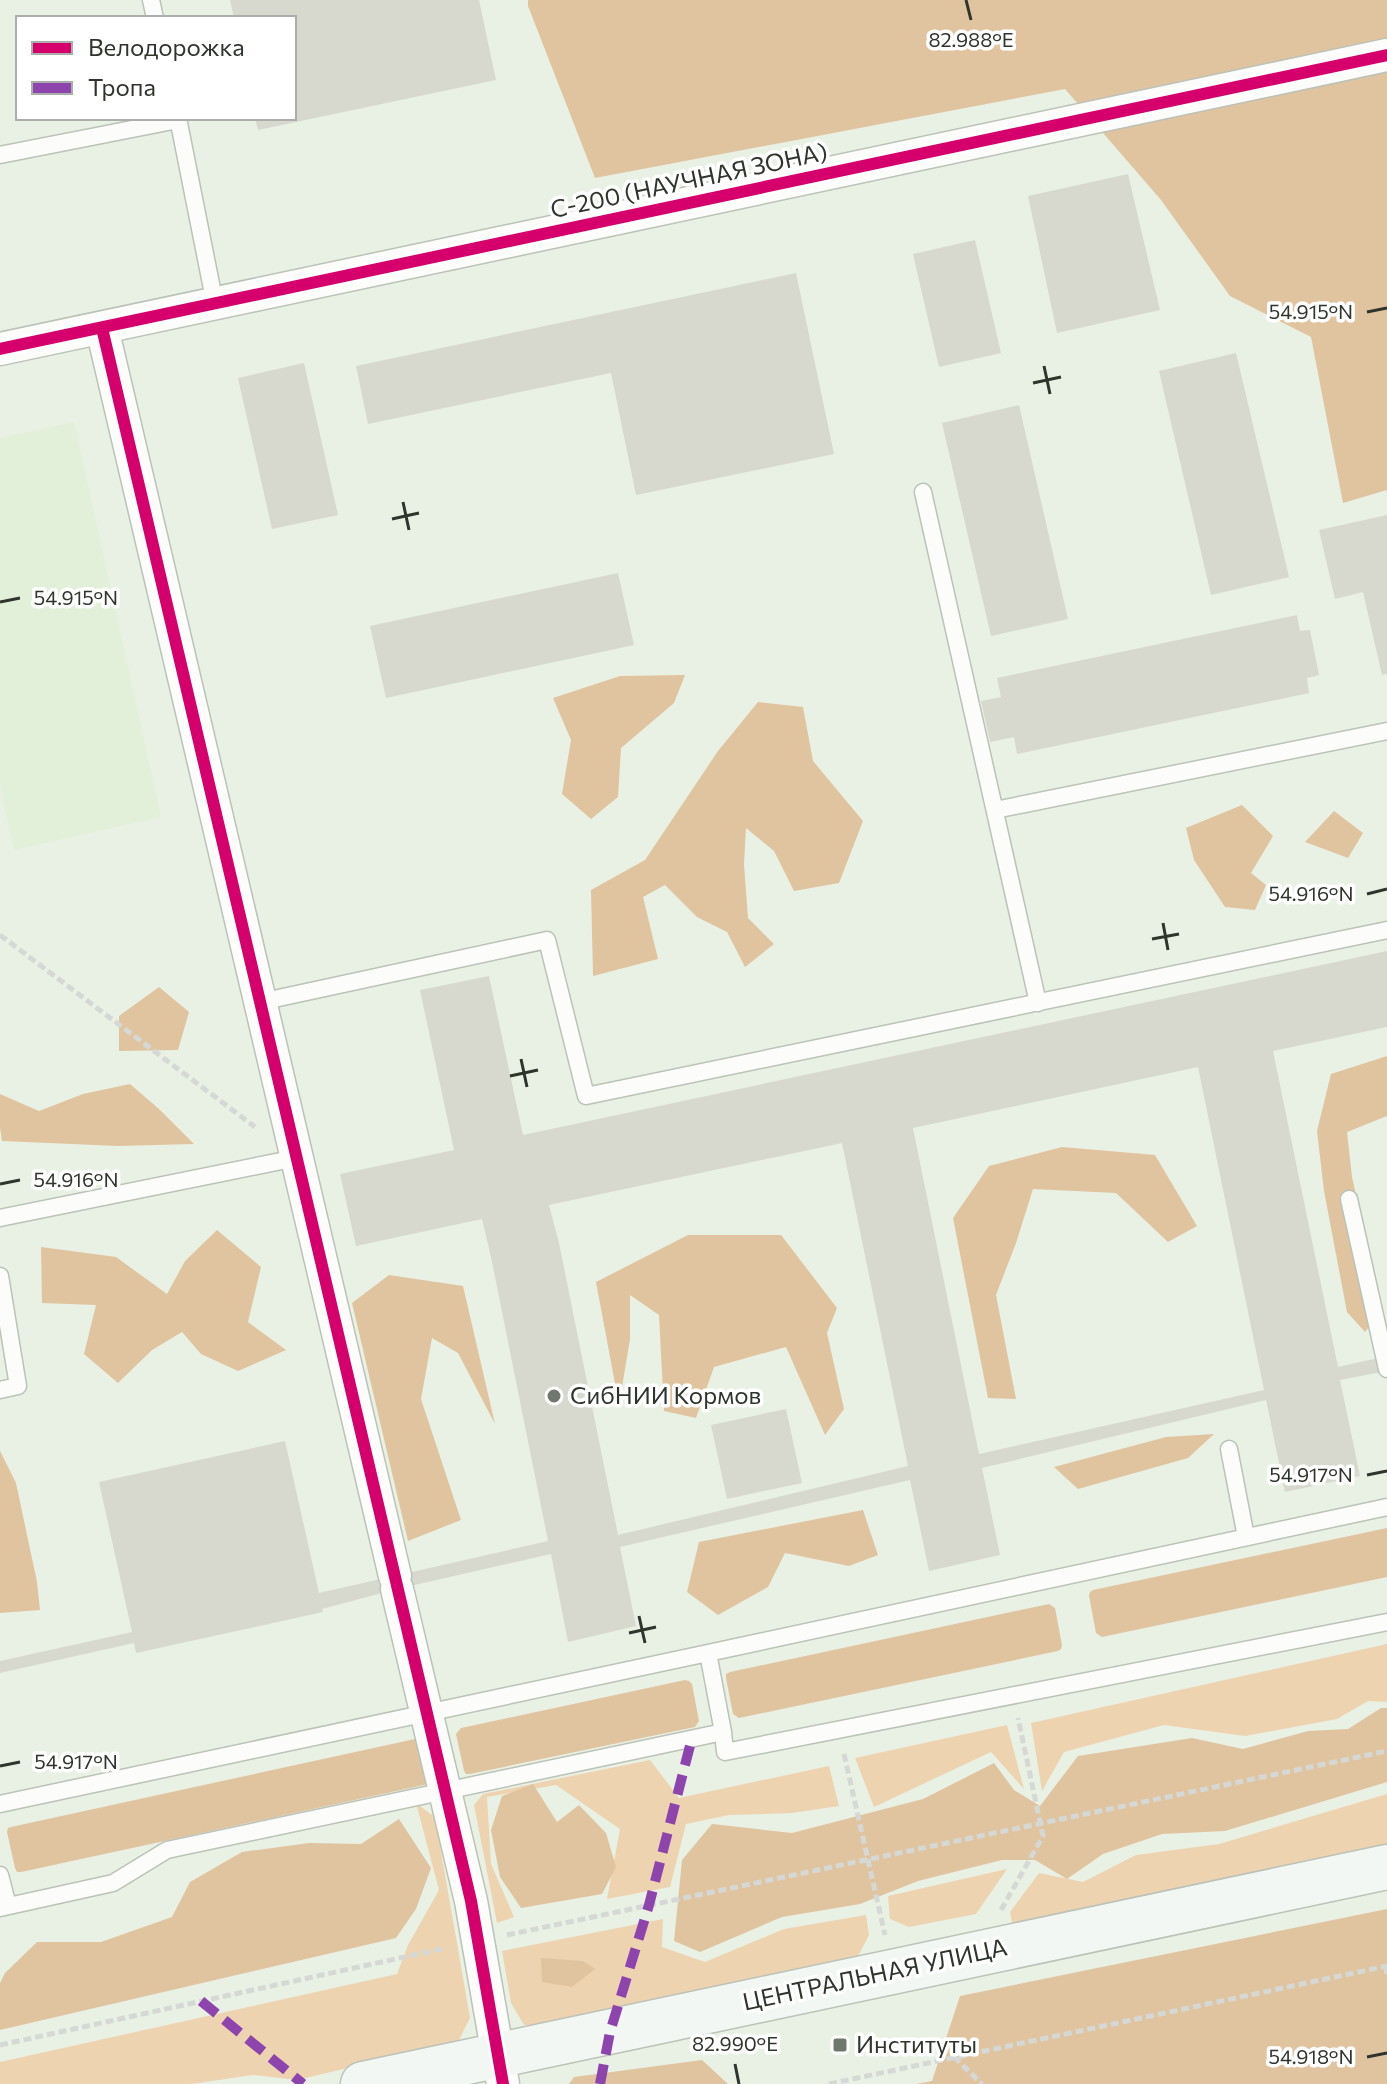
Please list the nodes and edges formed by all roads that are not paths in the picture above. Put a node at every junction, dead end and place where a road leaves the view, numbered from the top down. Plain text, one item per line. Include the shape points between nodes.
1 (1387, 55) edge
2 (173, 120) edge
3 (178, 120) edge
4 (0, 155) edge
5 (215, 304) junction
6 (102, 328) junction
7 (0, 349) edge
8 (923, 492) dead end
9 (1387, 731) edge
10 (995, 810) junction
11 (1387, 930) edge
12 (260, 1002) junction
13 (1038, 1003) junction
14 (296, 1158) junction
15 (1349, 1199) dead end
16 (0, 1218) edge
17 (0, 1276) edge
18 (1387, 1369) edge
19 (0, 1390) edge
20 (1229, 1449) dead end
21 (1387, 1507) edge
22 (1246, 1537) junction
23 (1387, 1622) edge
24 (708, 1653) junction
25 (427, 1713) junction
26 (723, 1732) junction
27 (445, 1790) junction
28 (0, 1804) edge
29 (1387, 1867) edge
30 (0, 1875) edge
31 (4, 1907) edge
32 (500, 2069) edge
33 (363, 2084) edge

1 - 5 street, С-200 (НАУЧНАЯ ЗОНА)
2 - 4 lane
3 - 5 lane
5 - 6 street, С-200 (НАУЧНАЯ ЗОНА)
6 - 7 street, С-200 (НАУЧНАЯ ЗОНА)
6 - 12 street
8 - 10 lane
9 - 10 lane
10 - 13 lane
11 - 13 lane
12 - 13 lane via 547,940 586,1096
12 - 14 street
14 - 16 lane
14 - 25 street
15 - 18 lane
17 - 19 lane via 18,1386
20 - 22 lane
21 - 22 lane
22 - 24 lane
23 - 26 lane via 725,1752
24 - 25 lane
24 - 26 lane
25 - 27 street
25 - 28 lane
26 - 27 lane
27 - 31 lane via 167,1850 113,1883
27 - 32 street via 471,1901
29 - 32 main road, ЦЕНТРАЛЬНАЯ УЛИЦА
30 - 31 lane
32 - 33 main road, ЦЕНТРАЛЬНАЯ УЛИЦА

